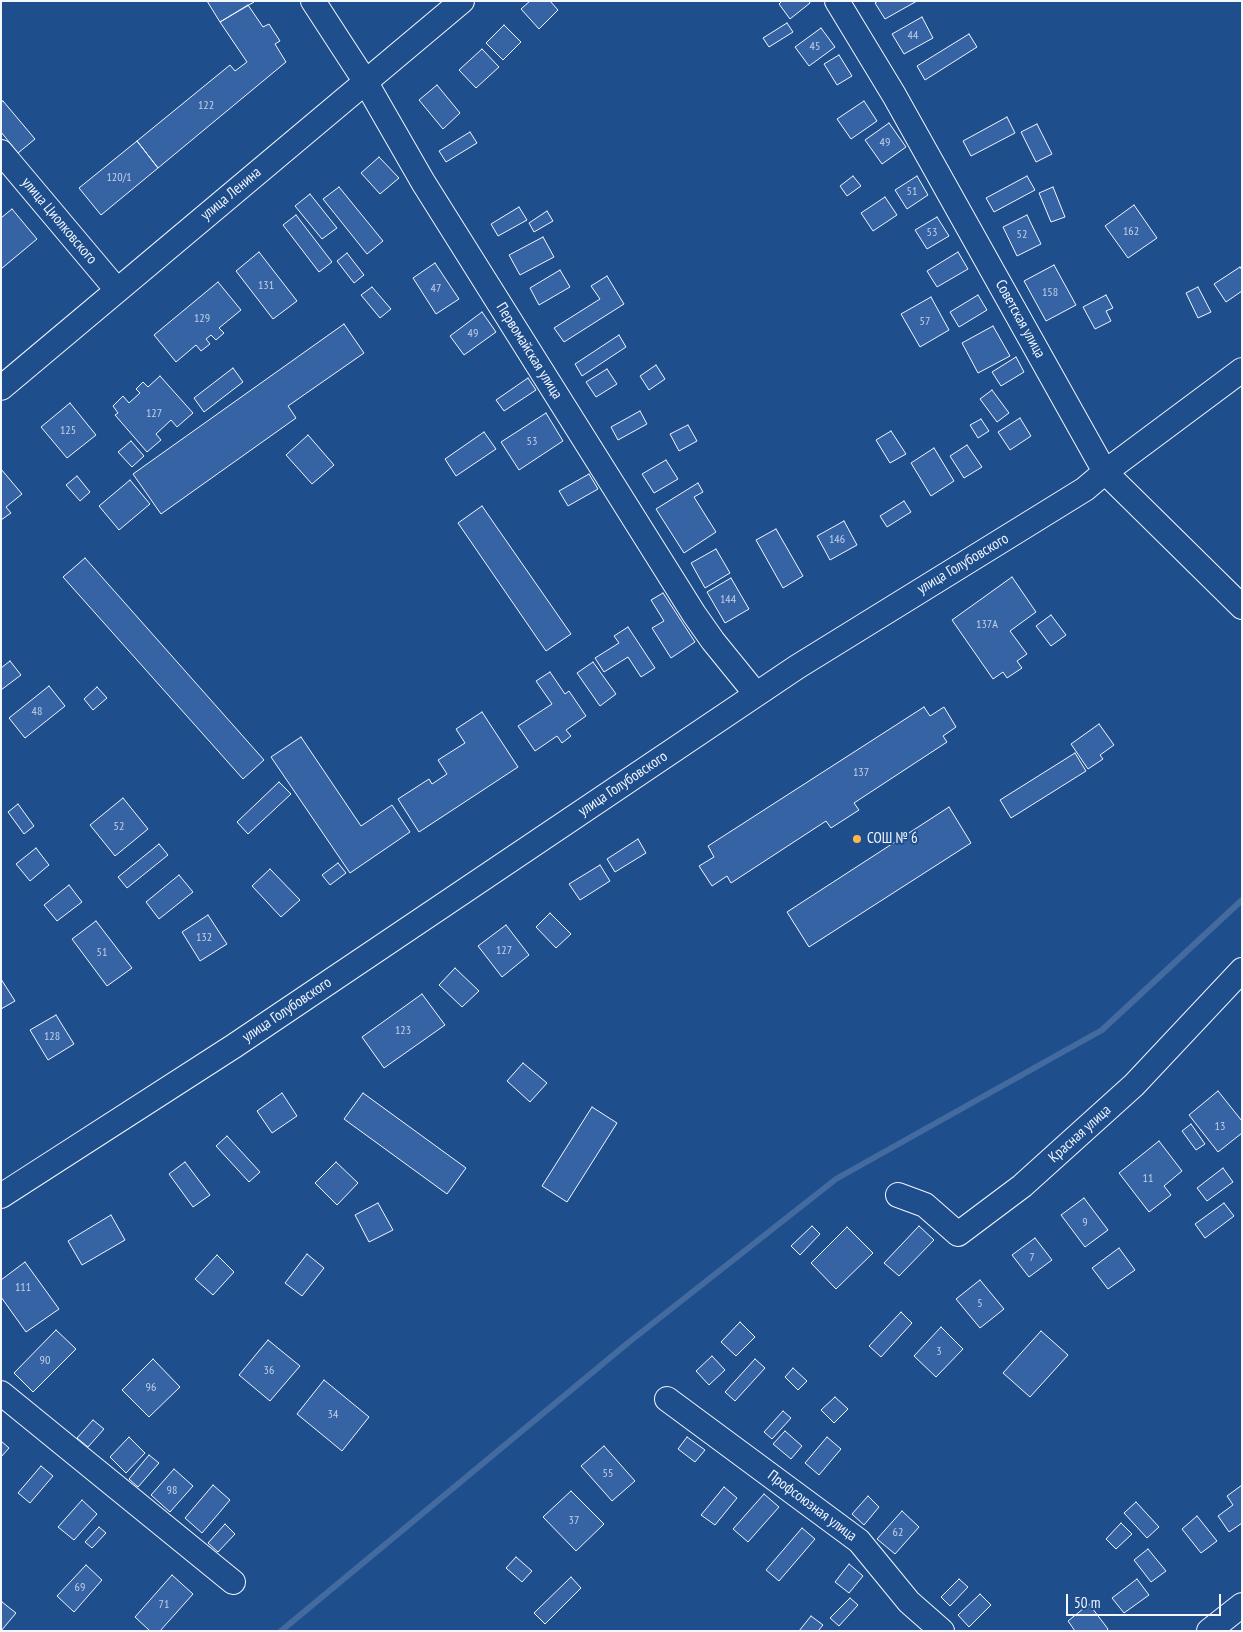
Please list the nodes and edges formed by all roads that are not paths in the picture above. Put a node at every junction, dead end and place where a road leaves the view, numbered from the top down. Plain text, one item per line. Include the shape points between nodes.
1 (313, 1) edge
2 (462, 1) edge
3 (837, 1) edge
4 (365, 81) junction
5 (1, 152) edge
6 (117, 290) junction
7 (1242, 370) edge
8 (1, 388) edge
9 (1105, 472) junction
10 (1242, 607) edge
11 (756, 694) junction
12 (1242, 970) edge
13 (898, 1195) dead end
14 (1, 1196) edge
15 (1, 1393) edge
16 (667, 1399) dead end
17 (233, 1582) dead end
18 (1242, 1605) edge
19 (942, 1631) edge
20 (1209, 1631) edge

1 - 4 street, Первомайская улица
2 - 4 street, улица Ленина
3 - 9 street, Советская улица via 894,95
4 - 6 street, улица Ленина
4 - 11 street, Первомайская улица via 423,182 694,614
5 - 6 street, улица Циолковского
6 - 8 street, улица Ленина
7 - 9 street, улица Голубовского
9 - 10 street, Советская улица
9 - 11 street, улица Голубовского via 1085,489
11 - 14 street, улица Голубовского via 234,1046
12 - 13 street, Красная улица via 1134,1085 1022,1186 958,1234 925,1206
15 - 17 street
16 - 19 street, Профсоюзная улица via 859,1541 909,1602
18 - 20 street

